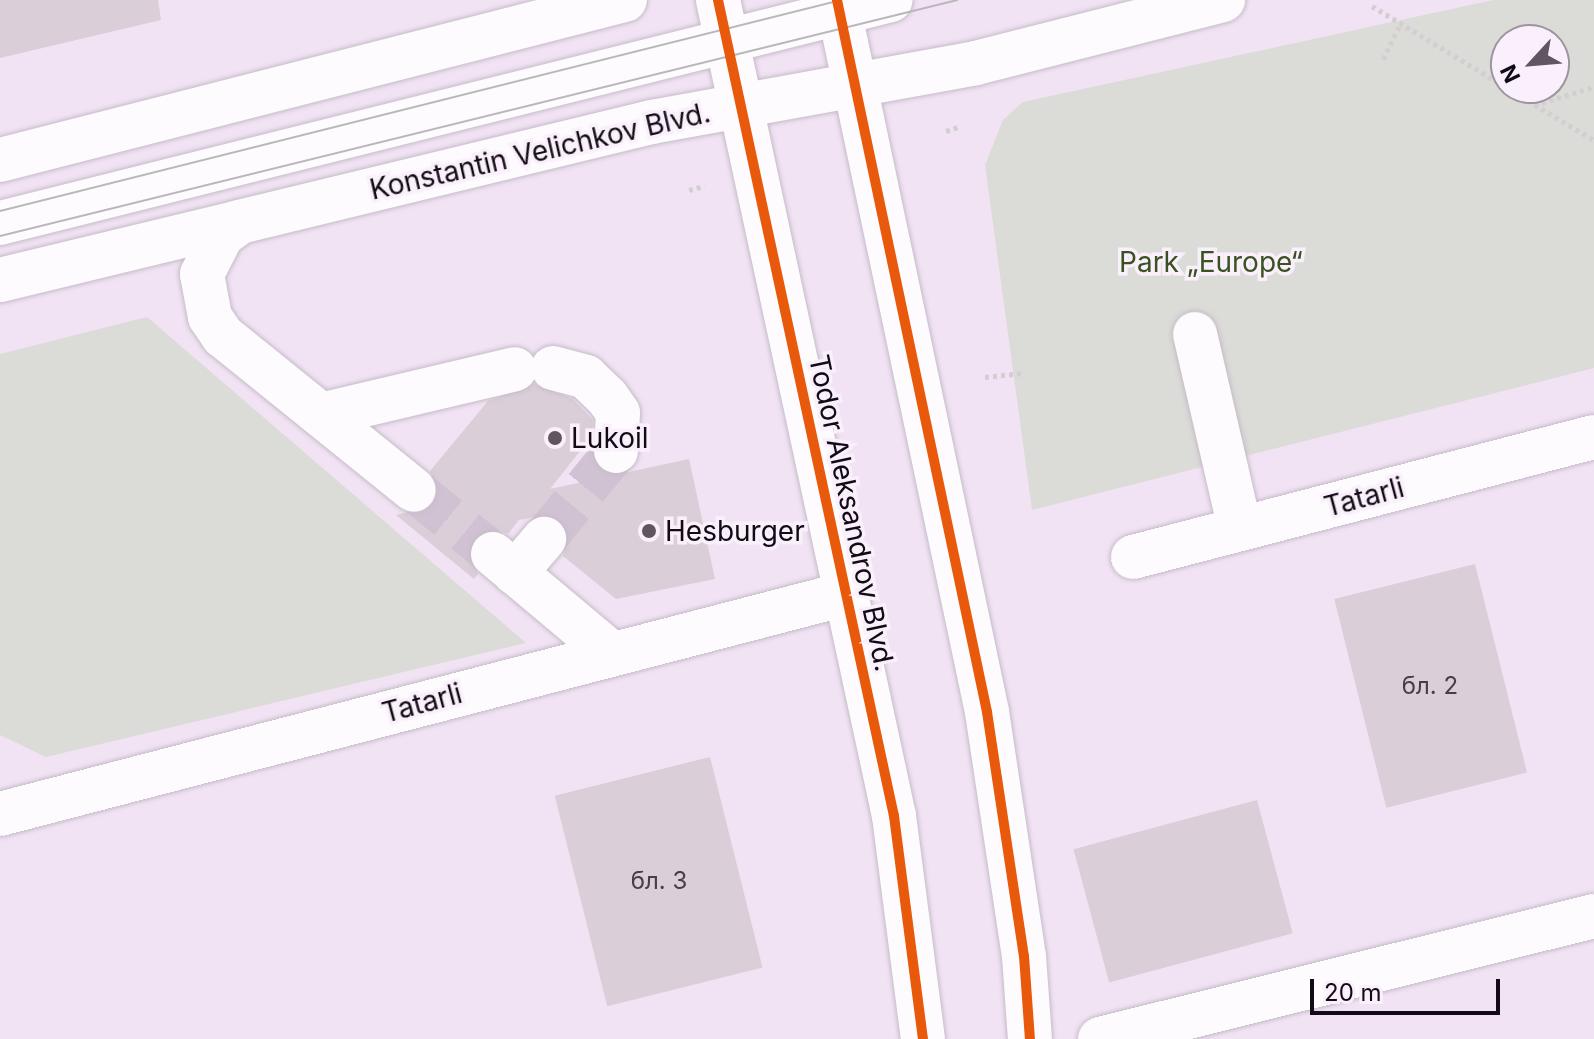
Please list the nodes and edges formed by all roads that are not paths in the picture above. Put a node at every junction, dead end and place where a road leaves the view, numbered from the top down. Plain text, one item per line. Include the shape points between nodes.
1 (625, 0) edge
2 (891, 0) edge
3 (1223, 0) edge
4 (839, 6) edge
5 (722, 21) edge
6 (855, 85) junction
7 (740, 106) junction
8 (0, 160) edge
9 (240, 222) junction
10 (0, 223) edge
11 (0, 280) edge
12 (1195, 334) dead end
13 (321, 415) junction
14 (1594, 437) edge
15 (616, 451) tunnel mouth
16 (414, 490) tunnel mouth
17 (1240, 529) junction
18 (544, 539) tunnel mouth
19 (1133, 557) dead end
20 (845, 594) junction
21 (612, 654) junction
22 (0, 814) edge
23 (1594, 916) edge
24 (923, 1039) edge
25 (1030, 1039) edge
26 (1100, 1039) edge

1 - 8 main road
2 - 4 main road, Konstantin Velichkov Blvd.
3 - 6 main road, Konstantin Velichkov Blvd. via 976,63
4 - 5 main road, Konstantin Velichkov Blvd.
4 - 6 main road
5 - 7 main road, Todor Aleksandrov Blvd.
5 - 10 main road, Konstantin Velichkov Blvd.
6 - 7 main road, Konstantin Velichkov Blvd.
6 - 25 main road via 987,712 1024,956
7 - 9 main road, Konstantin Velichkov Blvd.
7 - 20 main road, Todor Aleksandrov Blvd.
9 - 11 main road, Konstantin Velichkov Blvd.
9 - 13 main road via 222,235 202,274 210,317 223,336
12 - 17 main road
13 - 15 main road via 534,368 586,377 607,397 618,413
13 - 16 main road
14 - 17 main road, Tatarli
17 - 19 main road, Tatarli
18 - 21 main road via 504,564
20 - 21 main road, Tatarli
20 - 24 main road, Todor Aleksandrov Blvd. via 894,816
21 - 22 main road, Tatarli
23 - 26 main road

